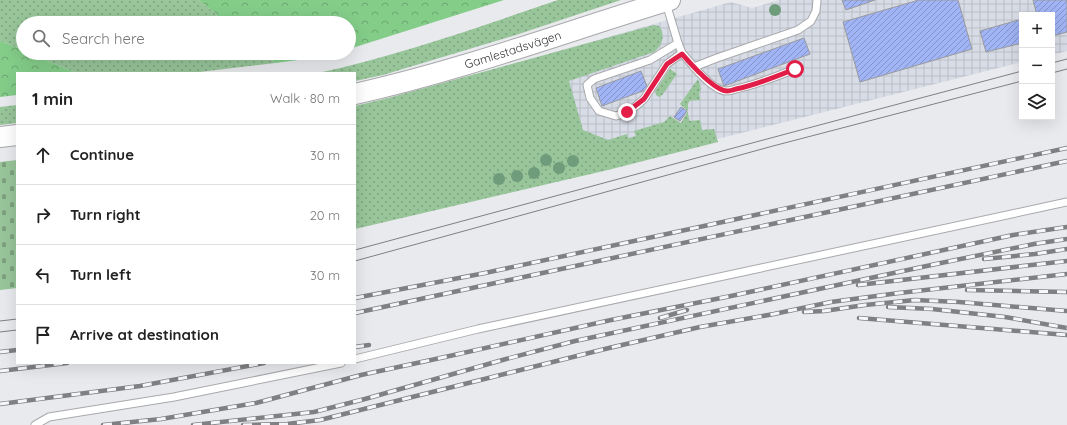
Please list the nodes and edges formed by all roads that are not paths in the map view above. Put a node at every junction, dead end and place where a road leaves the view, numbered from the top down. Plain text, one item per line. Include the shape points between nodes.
1 (817, 0) edge
2 (668, 1) edge
3 (678, 43) junction
4 (682, 54) junction
5 (694, 67) junction
6 (795, 69) dead end
7 (356, 94) edge
8 (16, 136) edge
9 (0, 137) edge
10 (1067, 202) edge
11 (356, 360) edge
12 (336, 364) edge
13 (35, 425) edge

1 - 5 lane via 816,11 811,21 798,30
2 - 3 lane
2 - 7 street, Gamlestadsvägen via 437,73
3 - 4 lane
3 - 4 lane via 650,60 594,79 587,85 590,98 599,111 616,116 630,111 644,99 667,64
4 - 5 lane
5 - 6 lane via 704,78 726,91 742,88
8 - 9 street
10 - 11 lane via 478,329
12 - 13 lane via 174,398 49,417

